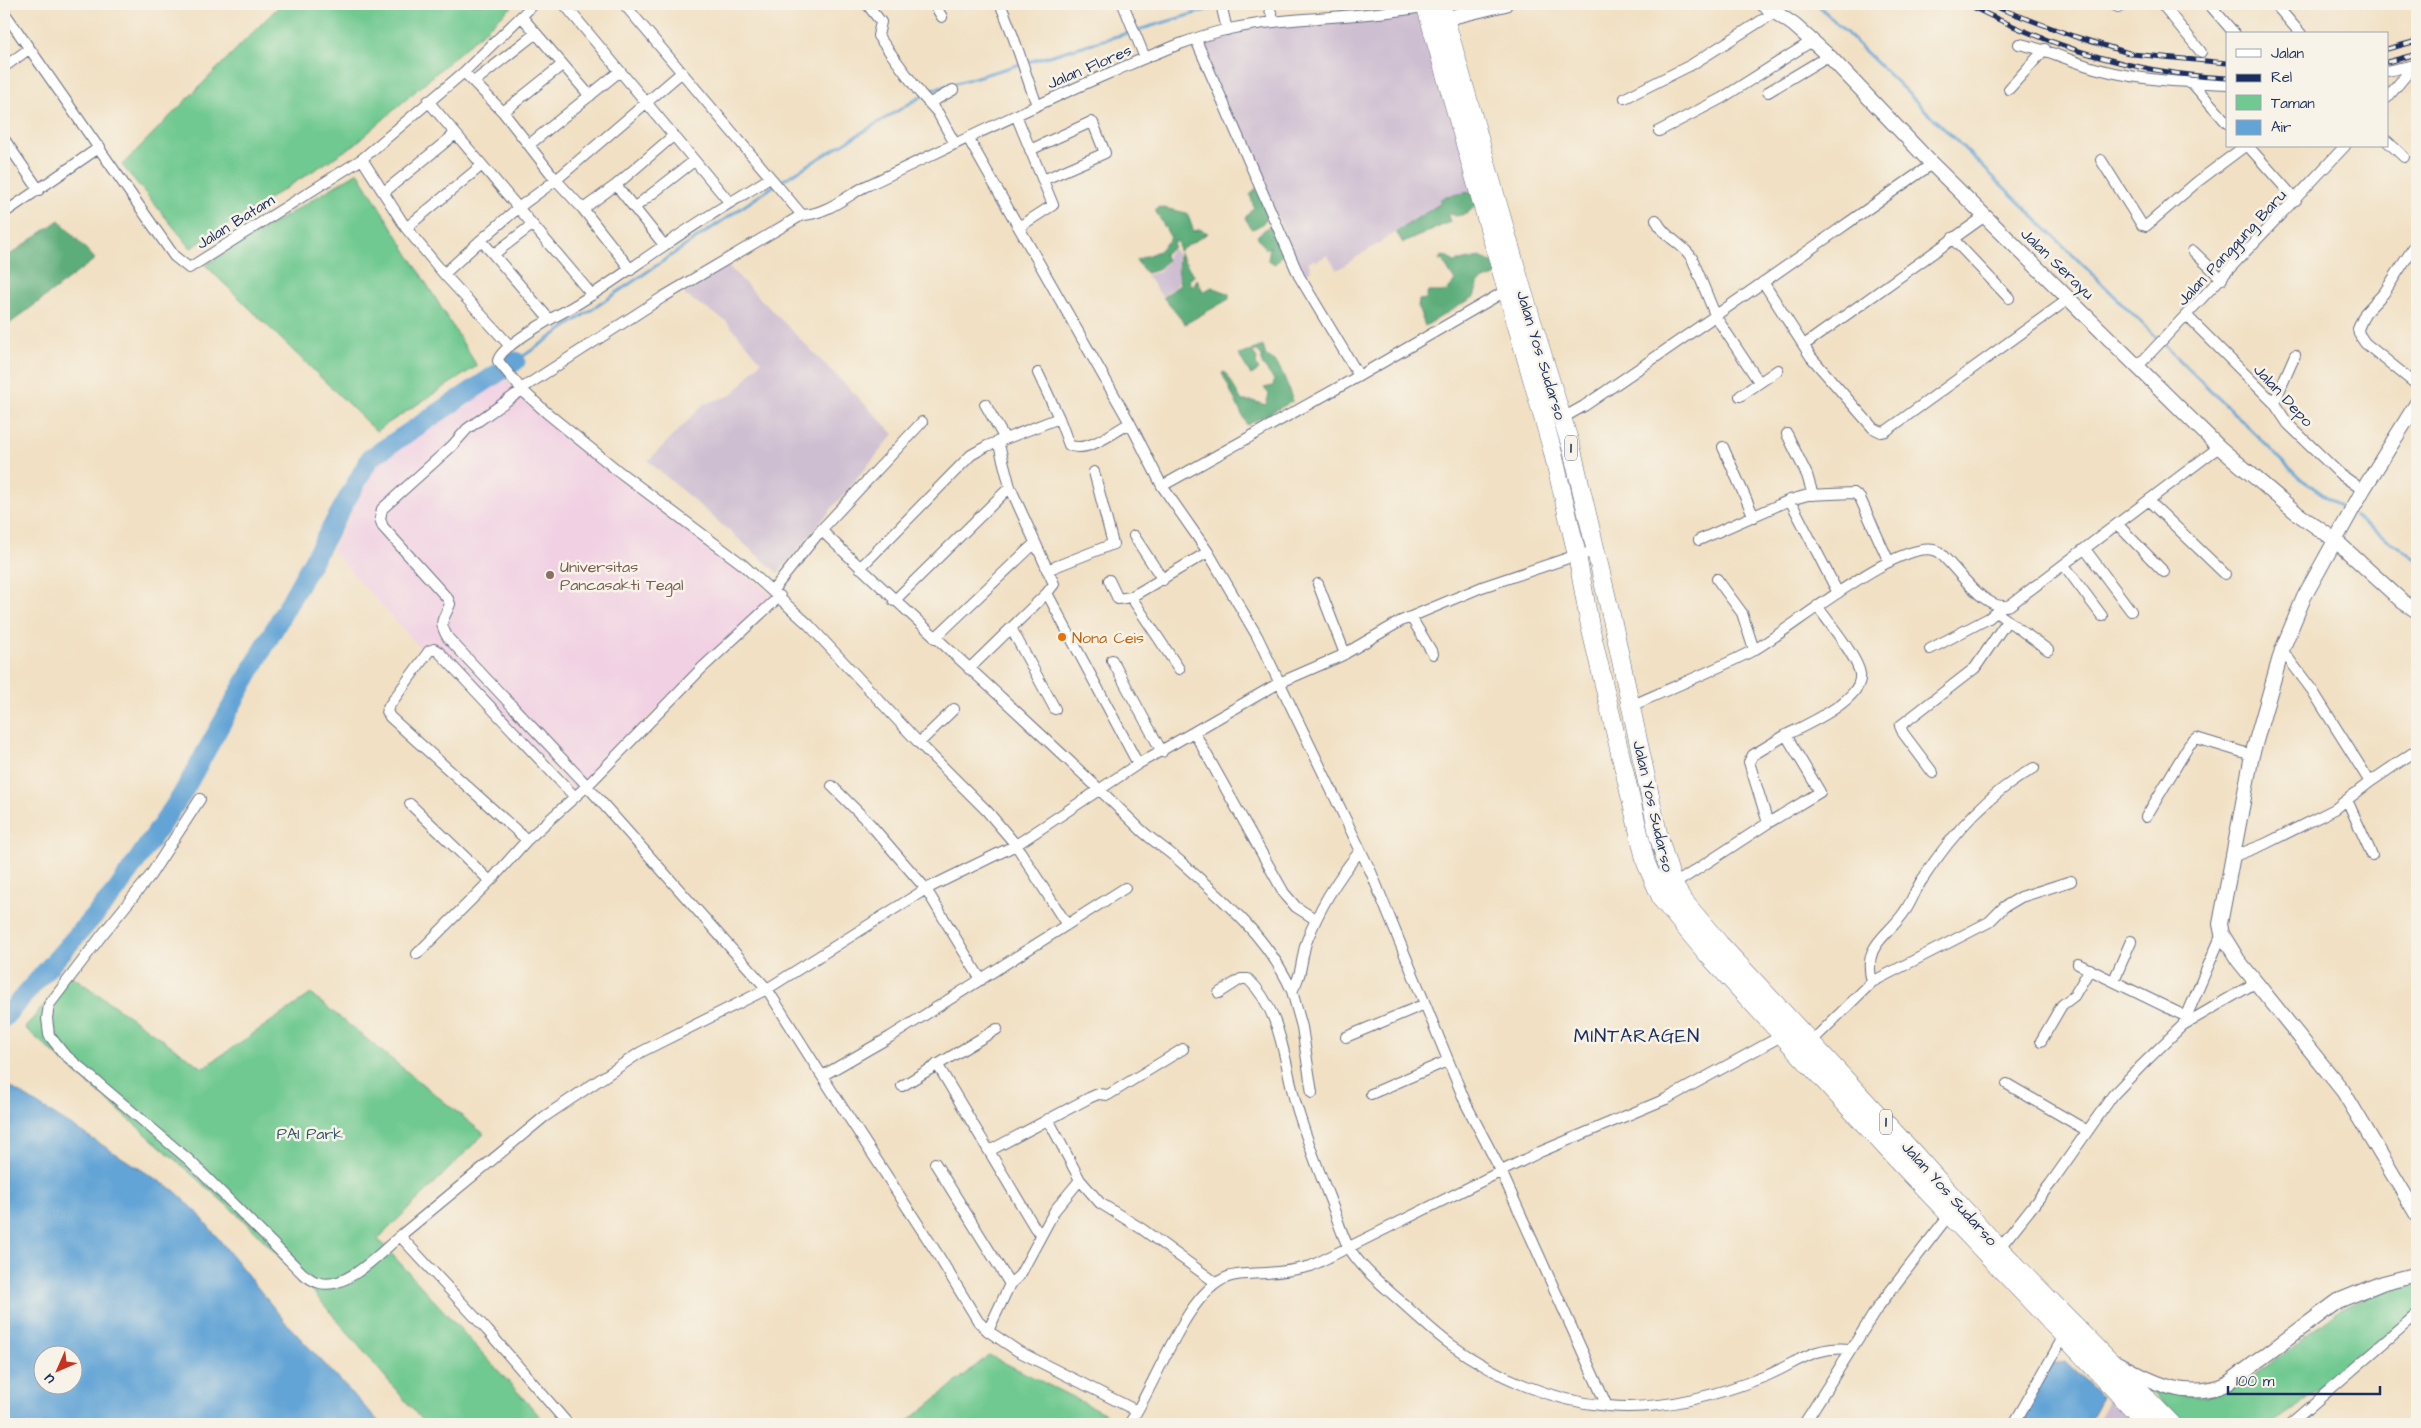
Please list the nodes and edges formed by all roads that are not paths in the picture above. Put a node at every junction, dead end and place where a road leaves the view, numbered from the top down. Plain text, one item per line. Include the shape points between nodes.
1 (534, 4) edge
2 (564, 4) edge
3 (624, 4) edge
4 (867, 4) edge
5 (934, 4) edge
6 (1000, 4) edge
7 (1123, 4) edge
8 (1268, 4) edge
9 (1505, 4) edge
10 (1763, 4) edge
11 (2112, 4) edge
12 (2126, 4) edge
13 (2162, 4) edge
14 (2209, 4) edge
15 (2275, 4) edge
16 (1222, 8) edge
17 (4, 12) edge
18 (1775, 12) junction
19 (1433, 13) edge
20 (522, 17) junction
21 (942, 17) dead end
22 (1274, 21) junction
23 (1227, 30) junction
24 (2233, 32) edge
25 (2299, 32) edge
26 (536, 33) junction
27 (1196, 40) junction
28 (1812, 41) junction
29 (2019, 44) dead end
30 (29, 49) junction
31 (2045, 49) junction
32 (2200, 52) dead end
33 (1828, 56) junction
34 (1145, 58) junction
35 (2416, 64) edge
36 (562, 65) junction
37 (4, 67) edge
38 (620, 71) junction
39 (2388, 71) edge
40 (464, 72) junction
41 (681, 73) junction
42 (475, 81) junction
43 (2192, 84) junction
44 (2226, 84) edge
45 (2009, 89) dead end
46 (953, 90) dead end
47 (1768, 92) dead end
48 (590, 96) junction
49 (2388, 97) edge
50 (1625, 98) dead end
51 (428, 101) junction
52 (929, 102) junction
53 (646, 104) junction
54 (1037, 105) junction
55 (503, 112) junction
56 (1016, 115) junction
57 (2226, 122) edge
58 (1659, 131) dead end
59 (454, 135) junction
60 (673, 136) junction
61 (968, 138) junction
62 (4, 139) edge
63 (2388, 142) edge
64 (530, 144) junction
65 (955, 144) junction
66 (100, 147) junction
67 (2243, 148) edge
68 (2248, 148) edge
69 (2343, 148) edge
70 (7, 150) edge
71 (1030, 150) junction
72 (2404, 158) dead end
73 (362, 159) junction
74 (2101, 160) dead end
75 (694, 161) junction
76 (1932, 164) junction
77 (481, 166) junction
78 (771, 179) junction
79 (556, 180) junction
80 (1043, 180) junction
81 (616, 185) junction
82 (39, 190) junction
83 (384, 192) junction
84 (2296, 200) junction
85 (730, 203) junction
86 (635, 207) junction
87 (518, 208) junction
88 (583, 209) junction
89 (4, 213) edge
90 (802, 215) junction
91 (1985, 216) junction
92 (1656, 220) dead end
93 (532, 225) junction
94 (1019, 227) junction
95 (406, 228) junction
96 (1952, 238) junction
97 (481, 240) junction
98 (2417, 242) edge
99 (664, 245) junction
100 (2193, 251) dead end
101 (494, 254) junction
102 (631, 270) junction
103 (444, 274) junction
104 (2222, 279) junction
105 (1763, 282) junction
106 (1506, 290) junction
107 (592, 295) junction
108 (2009, 298) dead end
109 (2070, 298) junction
110 (2188, 316) junction
111 (1716, 317) junction
112 (549, 320) junction
113 (1804, 345) junction
114 (510, 346) junction
115 (2295, 355) dead end
116 (2138, 366) junction
117 (1778, 370) dead end
118 (1038, 374) dead end
119 (1359, 376) junction
120 (1759, 382) junction
121 (2417, 385) edge
122 (521, 390) junction
123 (1740, 396) dead end
124 (2274, 403) junction
125 (2417, 403) edge
126 (986, 404) dead end
127 (1059, 418) junction
128 (1561, 419) junction
129 (922, 422) dead end
130 (1130, 423) junction
131 (1787, 434) dead end
132 (1002, 440) junction
133 (1723, 447) dead end
134 (2219, 447) junction
135 (1094, 472) dead end
136 (1162, 486) junction
137 (1010, 487) junction
138 (2363, 490) junction
139 (1813, 495) junction
140 (1790, 500) junction
141 (2150, 502) junction
142 (1754, 517) junction
143 (2117, 524) junction
144 (821, 530) junction
145 (1134, 536) dead end
146 (1699, 540) dead end
147 (2335, 540) junction
148 (1034, 543) junction
149 (2085, 549) junction
150 (1208, 552) junction
151 (1595, 552) junction
152 (1577, 555) junction
153 (1889, 562) junction
154 (2064, 565) junction
155 (860, 568) junction
156 (1047, 570) junction
157 (2164, 572) dead end
158 (2225, 574) dead end
159 (1717, 579) dead end
160 (1109, 580) dead end
161 (1163, 580) junction
162 (1318, 584) dead end
163 (776, 593) junction
164 (1046, 593) junction
165 (1838, 593) junction
166 (1132, 597) junction
167 (894, 601) junction
168 (1817, 606) junction
169 (1997, 609) junction
170 (2131, 610) dead end
171 (2417, 611) edge
172 (2102, 616) dead end
173 (1411, 617) junction
174 (2007, 621) junction
175 (1011, 628) junction
176 (934, 638) junction
177 (1930, 649) dead end
178 (1754, 650) junction
179 (2048, 650) dead end
180 (2282, 650) junction
181 (1346, 654) junction
182 (1433, 654) dead end
183 (1112, 660) dead end
184 (970, 669) junction
185 (1179, 669) dead end
186 (1278, 683) junction
187 (1631, 706) junction
188 (954, 709) dead end
189 (1055, 709) dead end
190 (1194, 732) junction
191 (1786, 736) junction
192 (919, 743) junction
193 (2417, 750) edge
194 (1162, 752) junction
195 (2252, 755) junction
196 (1138, 764) junction
197 (2034, 768) dead end
198 (1933, 773) dead end
199 (2370, 782) junction
200 (587, 786) junction
201 (832, 786) dead end
202 (1101, 788) junction
203 (574, 797) junction
204 (200, 800) dead end
205 (2347, 800) junction
206 (410, 804) dead end
207 (2146, 817) dead end
208 (1768, 823) junction
209 (527, 840) junction
210 (1016, 845) junction
211 (1360, 851) junction
212 (2372, 856) dead end
213 (2232, 857) junction
214 (490, 881) junction
215 (2071, 881) dead end
216 (1674, 884) junction
217 (1125, 888) dead end
218 (926, 889) junction
219 (1659, 895) junction
220 (1315, 919) junction
221 (1067, 925) junction
222 (2222, 934) junction
223 (2131, 941) dead end
224 (417, 954) dead end
225 (2078, 964) dead end
226 (2090, 969) junction
227 (981, 980) junction
228 (2114, 980) junction
229 (1872, 982) junction
230 (2255, 983) junction
231 (766, 990) junction
232 (1292, 991) junction
233 (1219, 993) dead end
234 (1425, 1004) junction
235 (2187, 1020) junction
236 (997, 1029) dead end
237 (1789, 1030) junction
238 (1346, 1037) dead end
239 (2041, 1041) dead end
240 (1811, 1042) junction
241 (1183, 1049) dead end
242 (1447, 1061) junction
243 (937, 1064) junction
244 (822, 1076) junction
245 (2007, 1084) dead end
246 (902, 1086) dead end
247 (1312, 1093) dead end
248 (1371, 1094) dead end
249 (1048, 1119) junction
250 (2086, 1130) junction
251 (989, 1150) junction
252 (935, 1163) dead end
253 (1502, 1171) junction
254 (1080, 1180) junction
255 (2413, 1198) edge
256 (1950, 1215) junction
257 (2417, 1215) edge
258 (1041, 1234) junction
259 (400, 1236) junction
260 (1349, 1247) junction
261 (1995, 1253) junction
262 (2417, 1274) edge
263 (1215, 1282) junction
264 (1010, 1284) junction
265 (2417, 1314) edge
266 (988, 1332) junction
267 (2064, 1336) junction
268 (1850, 1349) junction
269 (2104, 1356) junction
270 (1608, 1406) junction
271 (1137, 1411) junction
272 (568, 1424) edge
273 (1129, 1424) edge
274 (1804, 1424) edge
275 (2014, 1424) edge
276 (2147, 1424) edge
277 (2172, 1424) edge
278 (2290, 1424) edge

1 - 20 street
2 - 38 street
3 - 41 street
4 - 52 street via 881,22 878,36
5 - 21 street
6 - 54 street via 1014,34
7 - 34 street
8 - 22 street
9 - 19 street
10 - 18 street, Jalan Serayu
11 - 12 street via 2118,7
13 - 32 street
14 - 24 street
15 - 25 street
16 - 23 street
17 - 30 street, Jalan Batam
18 - 28 street, Jalan Serayu
18 - 50 street via 1691,66
19 - 22 street, Jalan Flores
19 - 106 highway, Jalan Yos Sudarso / 1
19 - 128 highway, Jalan Yos Sudarso / 1
20 - 26 street
20 - 40 street
22 - 23 street, Jalan Flores
23 - 27 street, Jalan Flores
26 - 36 street
26 - 42 street
27 - 34 street, Jalan Flores
27 - 119 street via 1299,276
28 - 33 street, Jalan Serayu
28 - 58 street via 1722,98
29 - 31 street
30 - 37 street
30 - 66 street, Jalan Batam
31 - 43 street via 2104,71
31 - 45 street
33 - 47 street
33 - 76 street, Jalan Serayu
34 - 54 street, Jalan Flores
35 - 39 street
35 - 49 street
36 - 48 street
36 - 55 street
38 - 48 street
38 - 53 street
40 - 42 street
40 - 51 street
41 - 53 street
41 - 78 street
42 - 55 street
43 - 44 street
43 - 57 street
46 - 52 street
48 - 64 street
51 - 59 street
51 - 73 street
52 - 65 street
53 - 60 street
53 - 79 street
54 - 56 street, Jalan Flores
55 - 64 street
56 - 61 street, Jalan Flores
56 - 71 street
59 - 77 street
59 - 83 street
60 - 75 street
60 - 81 street
61 - 65 street, Jalan Flores
61 - 94 street
62 - 70 street
63 - 72 street
64 - 79 street
65 - 90 street, Jalan Flores via 815,213
66 - 73 street, Jalan Batam via 174,256 189,268
66 - 82 street
67 - 74 street via 2146,226 2142,225
68 - 84 street
69 - 84 street, Jalan Panggung Baru
70 - 82 street
71 - 80 street
71 - 80 street via 1091,122 1096,130 1104,154
73 - 83 street
75 - 85 street
75 - 86 street
76 - 91 street, Jalan Serayu
76 - 105 street
77 - 87 street
77 - 95 street
78 - 85 street
78 - 90 street
79 - 87 street
79 - 88 street
80 - 94 street via 1053,205
81 - 86 street
81 - 88 street
82 - 89 street
83 - 95 street
84 - 104 street, Jalan Panggung Baru
85 - 99 street
86 - 99 street
87 - 93 street
87 - 97 street
88 - 102 street
90 - 122 street, Jalan Flores via 663,297
91 - 96 street
91 - 109 street, Jalan Serayu
92 - 111 street via 1666,236 1692,258
93 - 101 street
93 - 107 street
94 - 130 street
95 - 103 street
96 - 108 street
96 - 113 street
97 - 101 street
97 - 103 street
98 - 121 street via 2384,293 2365,313 2358,334
99 - 102 street
100 - 104 street
101 - 112 street
102 - 107 street
103 - 114 street
104 - 110 street, Jalan Panggung Baru
105 - 111 street
105 - 113 street
106 - 119 street
106 - 152 highway, Jalan Yos Sudarso / 1 via 1552,449
107 - 112 street
109 - 113 street via 1881,432 1873,428
109 - 116 street, Jalan Serayu
110 - 116 street, Jalan Panggung Baru
110 - 124 street, Jalan Depo
111 - 120 street
111 - 128 street
112 - 114 street
114 - 122 street via 499,356 500,364
115 - 124 street
116 - 134 street, Jalan Serayu
117 - 120 street
118 - 127 street
119 - 136 street
120 - 123 street
122 - 163 street
122 - 200 street, Jalan Flores via 467,430 382,509 380,519 383,527 448,599 450,604 441,625 448,638
124 - 138 street, Jalan Depo via 2288,424 2340,474
125 - 138 street
126 - 132 street
127 - 130 street via 1070,444 1078,447 1092,444
127 - 132 street
128 - 151 highway, Jalan Yos Sudarso / 1 via 1572,450
129 - 144 street
130 - 136 street
131 - 139 street
132 - 137 street
132 - 155 street via 971,455
133 - 142 street
134 - 141 street
134 - 147 street, Jalan Serayu via 2298,514
135 - 156 street via 1112,544
136 - 150 street
137 - 148 street
137 - 167 street
138 - 147 street
139 - 140 street
139 - 153 street via 1858,494
140 - 142 street
140 - 165 street
141 - 143 street
141 - 158 street
142 - 146 street
143 - 149 street
143 - 157 street
144 - 155 street
144 - 163 street
145 - 161 street
147 - 171 street, Jalan Serayu
147 - 180 street via 2304,596
148 - 156 street
148 - 176 street
149 - 154 street
149 - 170 street
150 - 161 street
150 - 186 street via 1257,636
151 - 152 street
151 - 187 highway, Jalan Yos Sudarso / 1
152 - 173 street via 1482,587
152 - 219 highway, Jalan Yos Sudarso / 1 via 1590,626 1646,863
153 - 165 street
153 - 169 street via 1924,548 1935,550
154 - 169 street via 2010,605
154 - 172 street
155 - 167 street
156 - 164 street via 1054,584
159 - 178 street via 1742,613
160 - 166 street via 1118,599
161 - 166 street
162 - 181 street
163 - 192 street
163 - 200 street
164 - 175 street
164 - 196 street
165 - 168 street
166 - 185 street
167 - 176 street
168 - 178 street
168 - 191 street via 1859,669 1861,677 1842,704
169 - 174 street
169 - 177 street via 1982,622
173 - 181 street
173 - 182 street
174 - 179 street
174 - 198 street via 1975,668 1900,726
175 - 184 street
175 - 189 street
176 - 184 street
178 - 187 street
180 - 195 street
180 - 199 street via 2312,690
181 - 186 street
183 - 194 street
184 - 202 street
186 - 190 street
186 - 211 street
187 - 216 highway, Jalan Yos Sudarso / 1 via 1659,838
188 - 192 street
190 - 194 street
190 - 220 street via 1284,893 1296,908
191 - 208 street via 1753,755 1749,762
191 - 208 street via 1820,792
192 - 210 street
193 - 199 street
194 - 196 street
195 - 207 street via 2196,738
195 - 213 street
196 - 202 street
197 - 229 street via 1985,802 1949,843 1921,881 1901,917 1875,945 1868,967
199 - 205 street
200 - 203 street
200 - 231 street
201 - 218 street
202 - 210 street
202 - 232 street via 1143,831 1244,921 1281,970
203 - 209 street
203 - 209 street via 439,652 429,651 389,706 390,717
204 - 259 street via 150,876 55,997 47,1012 49,1035 63,1053 189,1160 303,1274 317,1283 334,1284 348,1279
205 - 212 street
205 - 213 street via 2313,822
206 - 214 street
208 - 216 street
209 - 214 street
210 - 218 street
210 - 221 street
211 - 220 street via 1336,881
211 - 234 street
213 - 222 street via 2221,908
214 - 224 street
215 - 229 street via 2021,897 2004,907 1990,922
216 - 219 street
216 - 237 highway, Jalan Yos Sudarso / 1 via 1683,900
217 - 221 street
218 - 227 street
218 - 231 street
219 - 237 highway, Jalan Yos Sudarso / 1 via 1707,954
220 - 232 street
221 - 227 street
222 - 230 street
222 - 235 street
223 - 228 street
225 - 226 street
226 - 228 street
226 - 239 street via 2074,996 2062,1005
227 - 244 street
228 - 235 street
229 - 240 street
230 - 235 street
230 - 255 street via 2343,1091
231 - 244 street
231 - 259 street via 641,1052 552,1112
232 - 247 street via 1302,1027
233 - 260 street via 1241,979 1248,979 1261,993 1272,1014 1298,1110
234 - 238 street
234 - 242 street
235 - 250 street via 2113,1095
236 - 243 street
237 - 240 highway, Jalan Yos Sudarso / 1
237 - 253 street via 1644,1111 1540,1152
237 - 256 highway, Jalan Yos Sudarso / 1
240 - 261 highway, Jalan Yos Sudarso / 1
241 - 249 street via 1108,1094 1097,1095
242 - 248 street
242 - 253 street
243 - 246 street
243 - 251 street
244 - 266 street
245 - 250 street
249 - 251 street
249 - 254 street
250 - 261 street via 2051,1183
251 - 258 street
252 - 264 street
253 - 260 street
253 - 270 street
254 - 258 street via 1055,1210
254 - 263 street via 1105,1207 1142,1229
255 - 257 street
256 - 261 highway, Jalan Yos Sudarso / 1
256 - 268 street via 1878,1307
258 - 264 street via 1020,1275
259 - 272 street
260 - 263 street via 1302,1269 1246,1273
260 - 270 street via 1384,1287 1474,1360 1541,1392
261 - 267 highway, Jalan Yos Sudarso / 1
261 - 269 highway, Jalan Yos Sudarso / 1
262 - 269 street via 2382,1283 2338,1301 2228,1383 2213,1389 2187,1391 2164,1386
263 - 271 street via 1188,1316
264 - 266 street
265 - 278 street
266 - 271 street via 1061,1374
267 - 275 street
267 - 276 highway, Jalan Yos Sudarso / 1
268 - 270 street via 1828,1348 1768,1375 1698,1397 1635,1407
268 - 274 street
269 - 277 highway, Jalan Yos Sudarso / 1
271 - 273 street

